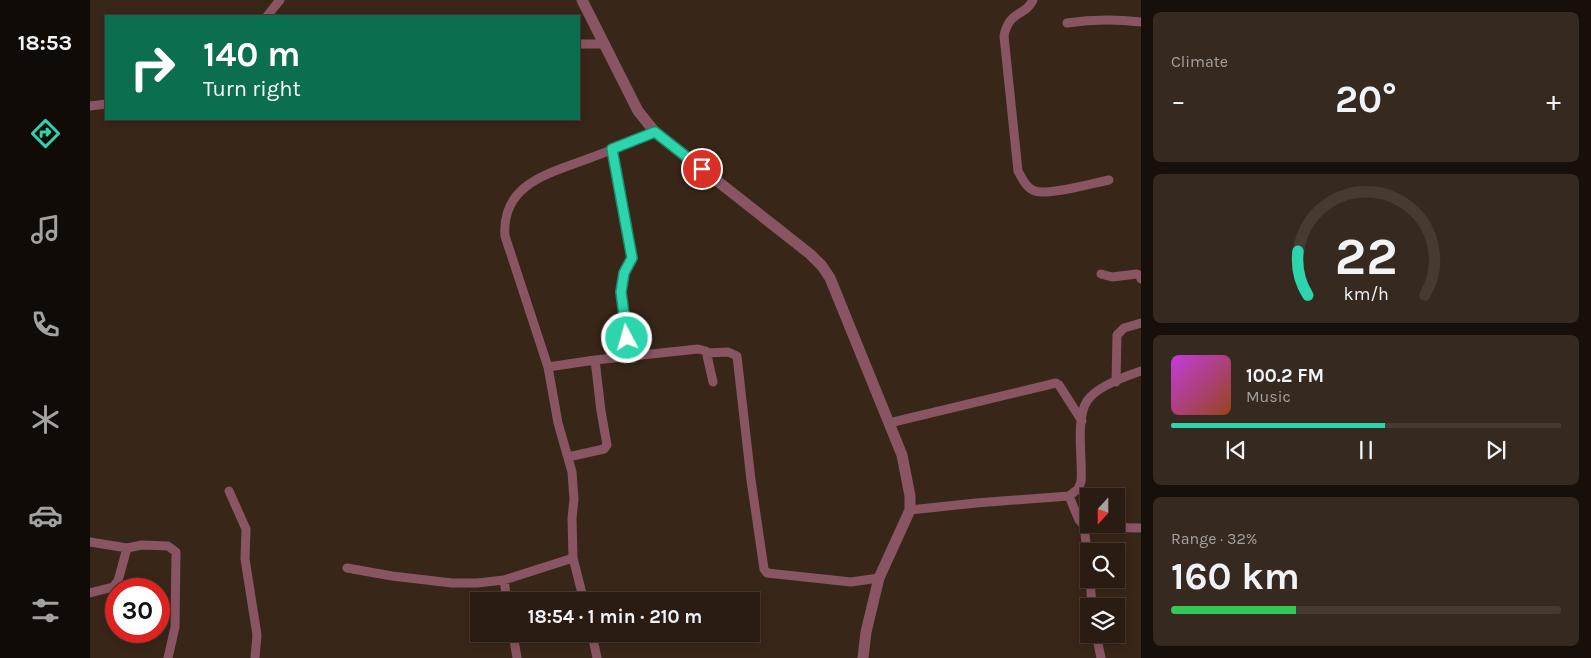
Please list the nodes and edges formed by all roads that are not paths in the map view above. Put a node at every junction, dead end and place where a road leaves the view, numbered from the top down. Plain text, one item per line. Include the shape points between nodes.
1 (280, 0) edge
2 (582, 0) edge
3 (1033, 0) edge
4 (268, 15) edge
5 (1141, 22) edge
6 (1068, 23) dead end
7 (580, 44) edge
8 (604, 44) junction
9 (105, 104) edge
10 (90, 106) edge
11 (655, 132) junction
12 (612, 149) junction
13 (1109, 180) dead end
14 (1101, 274) dead end
15 (1141, 279) edge
16 (1141, 323) edge
17 (707, 353) junction
18 (629, 356) junction
19 (596, 360) junction
20 (548, 367) junction
21 (1141, 371) edge
22 (713, 382) dead end
23 (1116, 382) junction
24 (1082, 421) junction
25 (889, 423) junction
26 (568, 457) junction
27 (229, 491) dead end
28 (1068, 496) junction
29 (910, 510) junction
30 (1080, 521) edge
31 (1125, 528) edge
32 (1141, 528) edge
33 (90, 542) edge
34 (127, 548) junction
35 (573, 558) junction
36 (347, 568) dead end
37 (879, 578) junction
38 (504, 580) junction
39 (506, 592) edge
40 (582, 592) edge
41 (90, 593) edge
42 (514, 642) edge
43 (594, 642) edge
44 (1098, 643) edge
45 (168, 658) edge
46 (255, 658) edge
47 (517, 658) edge
48 (598, 658) edge
49 (863, 658) edge
50 (1101, 658) edge

1 - 4 street
2 - 8 street
3 - 13 street via 1007,23 1004,36 1018,170 1025,184 1036,192
5 - 6 street via 1094,20
7 - 8 street
8 - 11 street via 638,111
9 - 10 street
11 - 12 street
11 - 25 street via 822,266 830,278
12 - 18 street via 632,258 624,273 621,292
12 - 20 street via 539,176 516,196 507,210 505,236
14 - 15 street via 1112,277 1137,274
16 - 23 street via 1124,328 1117,335
17 - 18 street via 693,349
17 - 22 street
17 - 37 street via 728,352 737,356 751,480 767,573 850,582
18 - 19 street
19 - 20 street
19 - 26 street via 607,445 604,449
20 - 26 street
21 - 23 street
23 - 24 street via 1092,395 1086,402
24 - 25 street via 1056,383
24 - 28 street via 1081,482 1078,489
25 - 29 street via 902,455
26 - 35 street via 574,499
27 - 46 street via 246,529 245,559 257,636
28 - 29 street
28 - 30 street
29 - 37 street
31 - 32 street
33 - 34 street
34 - 41 street via 118,581 113,587
34 - 45 street via 142,544 168,546 176,552 175,626
35 - 38 street
35 - 40 street
36 - 38 street via 452,583
37 - 49 street
38 - 39 street
42 - 47 street
43 - 48 street
44 - 50 street

